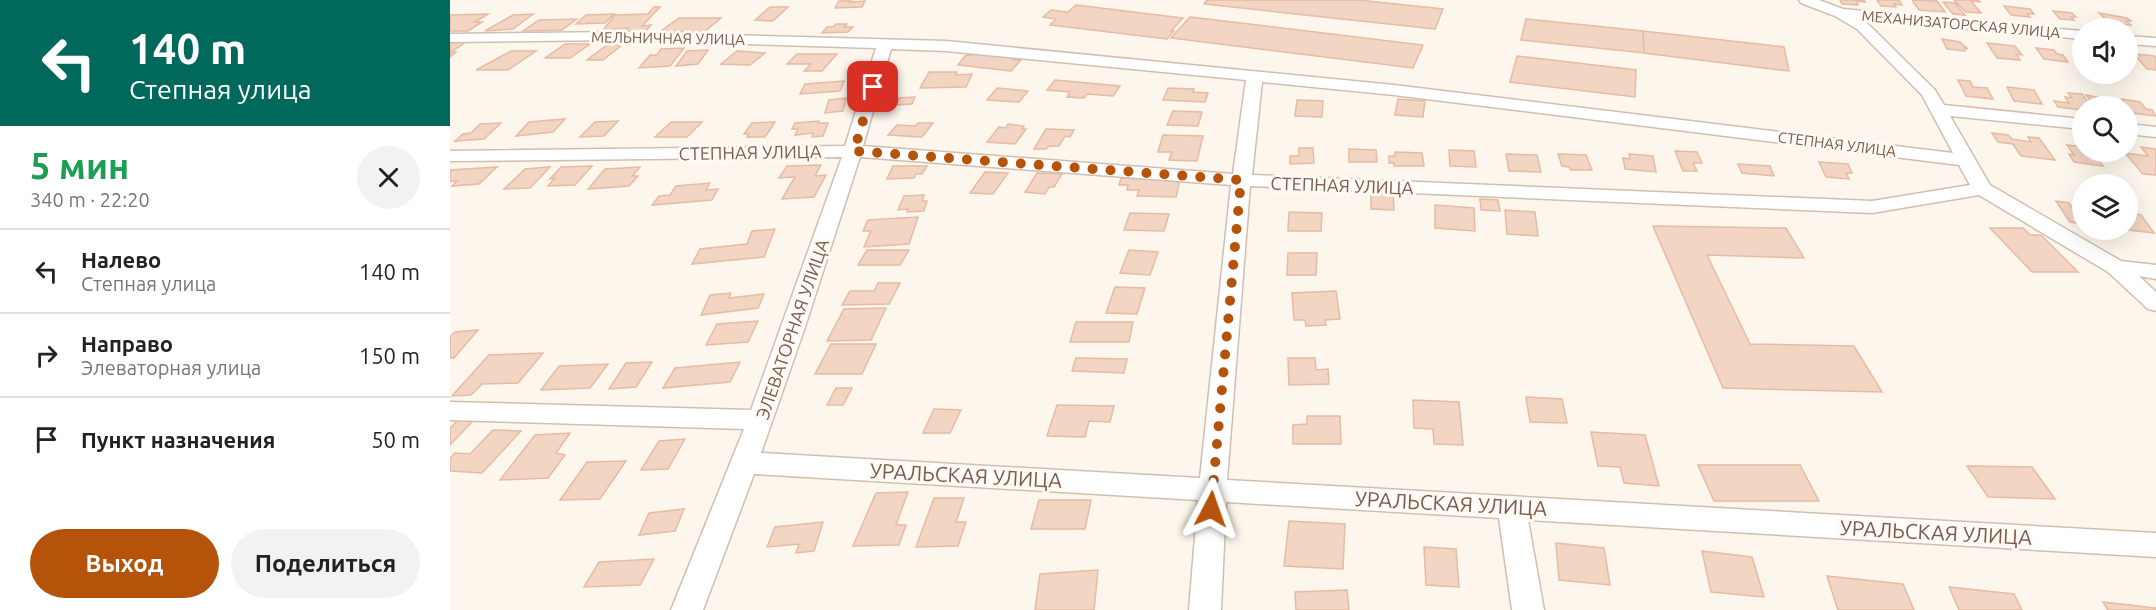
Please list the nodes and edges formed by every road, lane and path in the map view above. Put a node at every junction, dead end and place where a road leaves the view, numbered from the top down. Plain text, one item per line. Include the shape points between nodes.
1 (1806, 0) edge
2 (1840, 13) junction
3 (2072, 34) edge
4 (450, 38) edge
5 (2138, 41) edge
6 (2156, 42) edge
7 (885, 45) junction
8 (1254, 78) junction
9 (1939, 110) junction
10 (2072, 123) edge
11 (2138, 130) edge
12 (2156, 132) edge
13 (854, 151) junction
14 (450, 156) edge
15 (1966, 160) junction
16 (1241, 180) junction
17 (1982, 189) junction
18 (2116, 267) junction
19 (2156, 272) edge
20 (2156, 304) edge
21 (450, 411) edge
22 (760, 420) junction
23 (746, 463) junction
24 (1212, 489) junction
25 (1512, 507) junction
26 (2156, 545) edge
27 (687, 610) edge
28 (1204, 610) edge
29 (1528, 610) edge

1 - 2 street
2 - 3 street, МЕХАНИЗАТОРСКАЯ УЛИЦА
2 - 9 street via 1862,26 1929,93
4 - 7 street, МЕЛЬНИЧНАЯ УЛИЦА via 622,36
5 - 6 street
7 - 8 street, СТЕПНАЯ УЛИЦА via 958,47
7 - 13 street, ЭЛЕВАТОРНАЯ УЛИЦА
8 - 15 street, СТЕПНАЯ УЛИЦА via 1394,90
8 - 16 street
9 - 10 street
9 - 15 street
11 - 12 street
13 - 14 street, СТЕПНАЯ УЛИЦА
13 - 16 street, СТЕПНАЯ УЛИЦА
13 - 22 street, ЭЛЕВАТОРНАЯ УЛИЦА
15 - 17 street
16 - 17 street, СТЕПНАЯ УЛИЦА via 1872,207
16 - 24 street
17 - 18 street
18 - 19 street
18 - 20 street
21 - 22 street
22 - 23 street, ЭЛЕВАТОРНАЯ УЛИЦА
23 - 24 street, УРАЛЬСКАЯ УЛИЦА
23 - 27 street, ЭЛЕВАТОРНАЯ УЛИЦА
24 - 25 street, УРАЛЬСКАЯ УЛИЦА
24 - 28 street
25 - 26 street, УРАЛЬСКАЯ УЛИЦА
25 - 29 street

